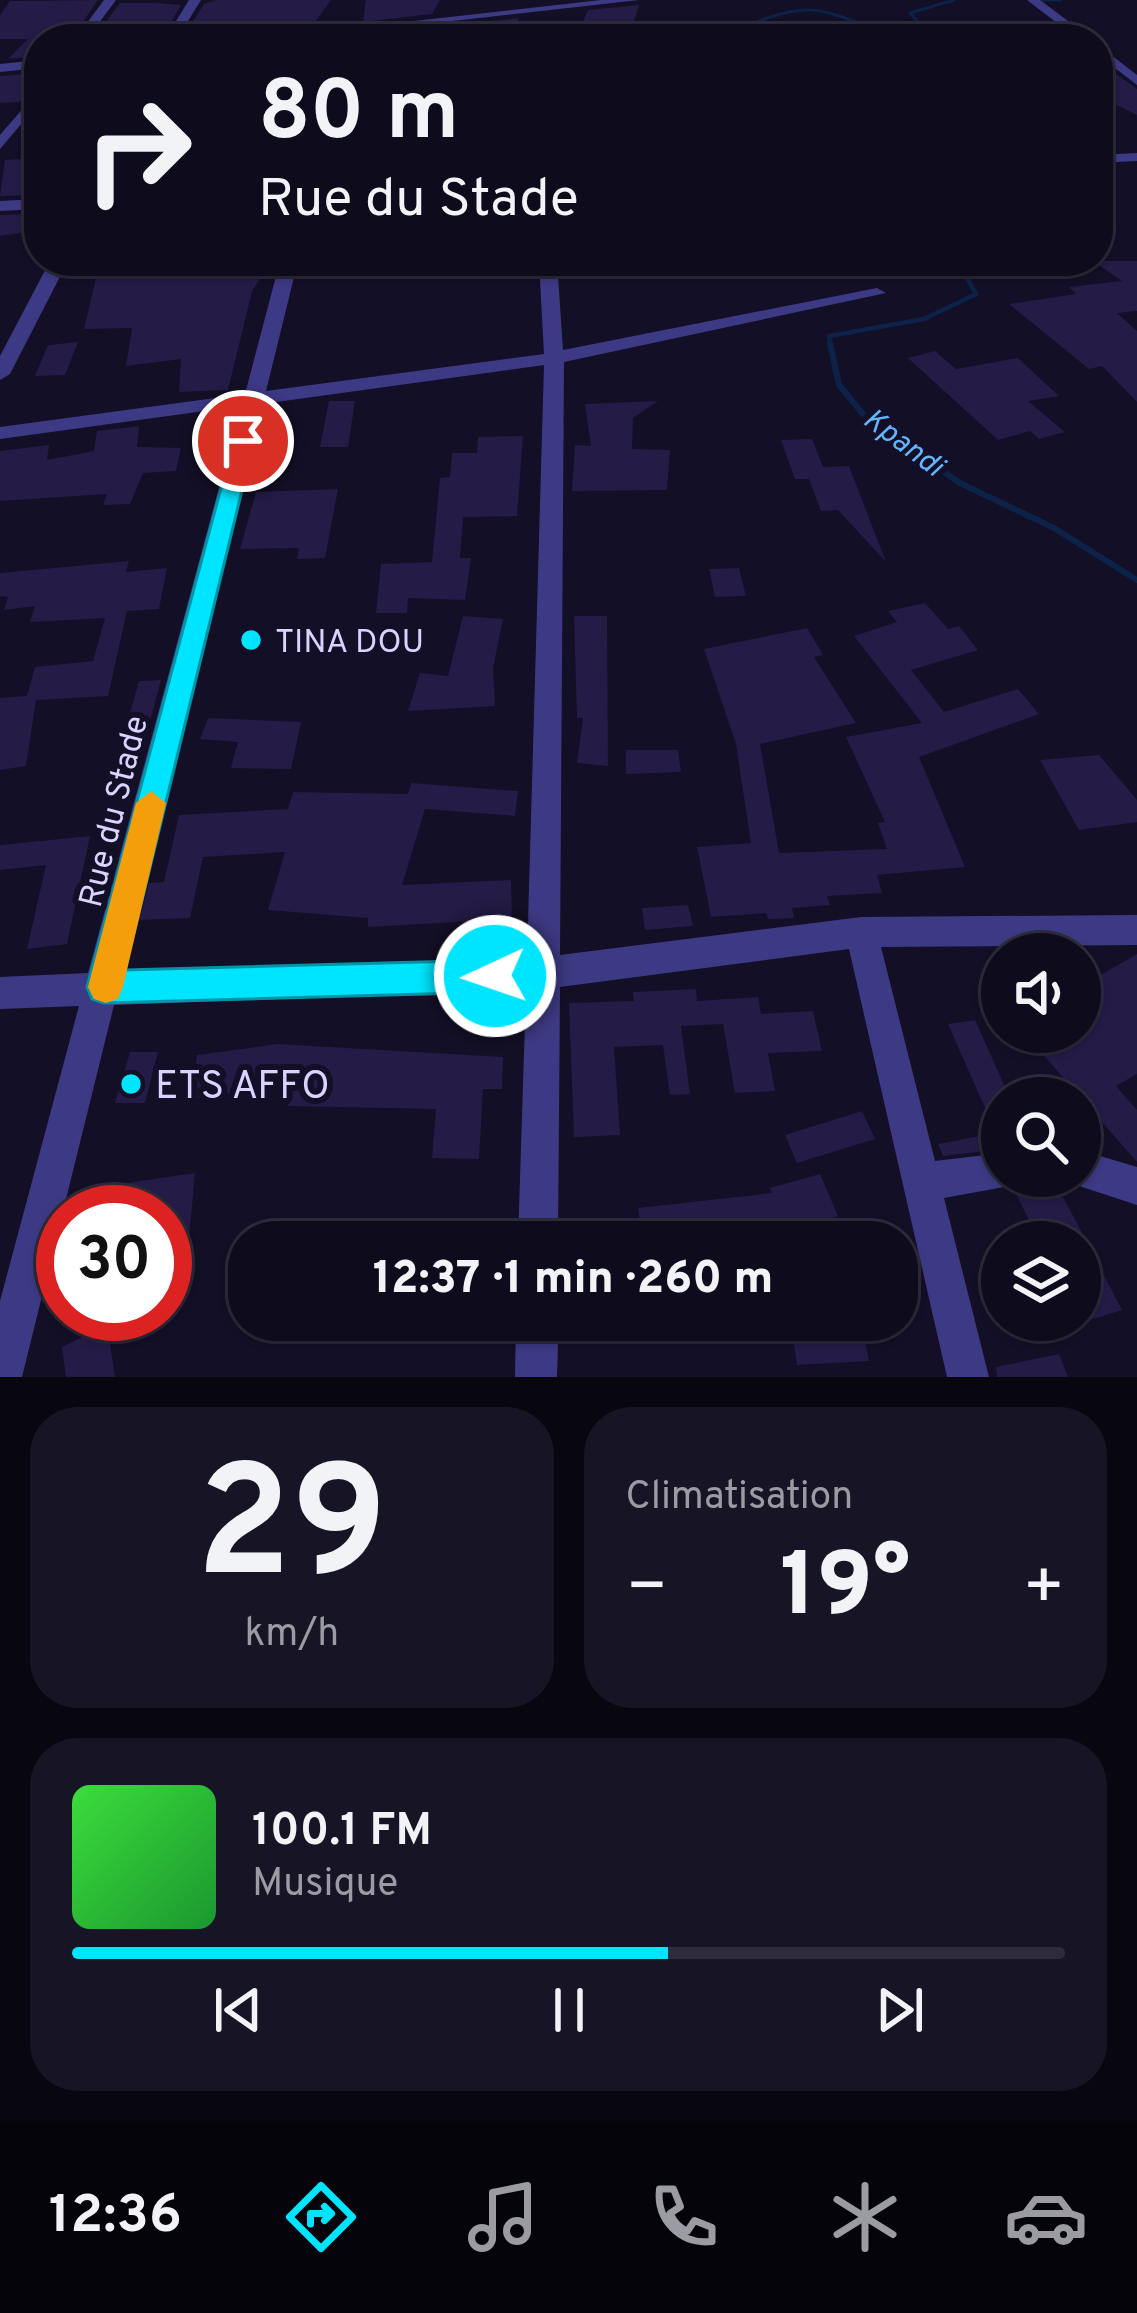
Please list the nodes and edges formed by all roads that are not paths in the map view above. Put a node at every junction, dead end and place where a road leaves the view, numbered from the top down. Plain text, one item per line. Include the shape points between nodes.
1 (110, 0) edge
2 (633, 0) edge
3 (1036, 2) edge
4 (549, 4) edge
5 (352, 14) dead end
6 (549, 23) dead end
7 (92, 24) edge
8 (349, 24) edge
9 (414, 24) edge
10 (1066, 24) edge
11 (1113, 61) edge
12 (1137, 81) edge
13 (24, 114) edge
14 (0, 145) edge
15 (51, 276) edge
16 (285, 276) edge
17 (549, 276) edge
18 (877, 293) dead end
19 (554, 358) junction
20 (0, 374) edge
21 (255, 395) junction
22 (0, 433) edge
23 (1137, 930) edge
24 (861, 932) junction
25 (543, 974) junction
26 (104, 987) junction
27 (0, 993) edge
28 (981, 1175) edge
29 (1101, 1175) edge
30 (921, 1182) junction
31 (1137, 1186) edge
32 (538, 1221) edge
33 (537, 1341) edge
34 (1, 1377) edge
35 (536, 1377) edge
36 (968, 1377) edge

1 - 7 street
2 - 4 street
3 - 10 street
4 - 6 street
4 - 9 street
5 - 8 street
11 - 12 street
13 - 14 street
15 - 20 street
16 - 21 street, Rue du Stade
17 - 19 street
18 - 19 street
19 - 21 street
19 - 25 street
21 - 22 street
21 - 26 street, Rue du Stade
23 - 24 street
24 - 25 street
24 - 30 street
25 - 26 street
25 - 32 street
26 - 27 street
26 - 34 street, Rue du Stade
28 - 30 street
29 - 31 street
30 - 36 street
33 - 35 street

